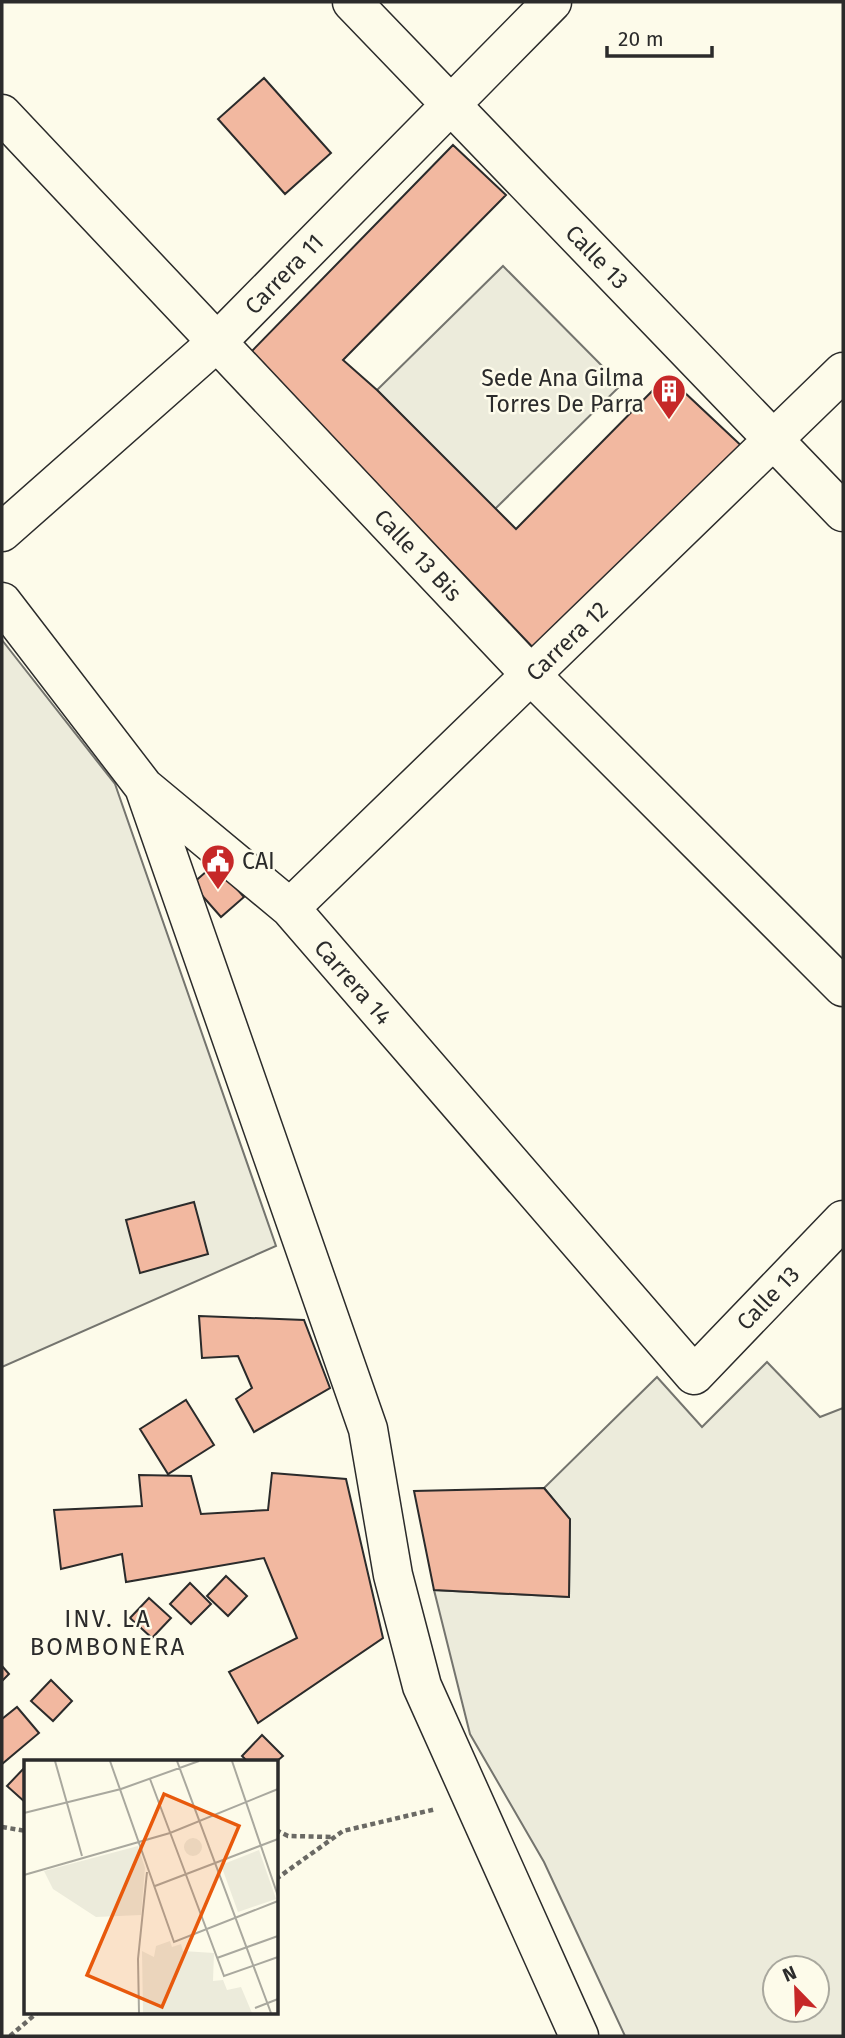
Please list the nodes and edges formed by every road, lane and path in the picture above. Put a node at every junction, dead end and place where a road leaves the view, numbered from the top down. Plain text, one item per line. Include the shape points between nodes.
1 (352, 2) edge
2 (552, 2) edge
3 (450, 103) junction
4 (2, 114) edge
5 (218, 342) junction
6 (843, 372) edge
7 (774, 441) junction
8 (843, 512) edge
9 (2, 532) edge
10 (2, 602) edge
11 (532, 676) junction
12 (144, 787) junction
13 (290, 908) junction
14 (843, 987) edge
15 (843, 1220) edge
16 (694, 1375) joint
17 (441, 1807) dead end
18 (2, 1827) edge
19 (24, 1831) edge
20 (278, 1831) edge
21 (335, 1837) junction
22 (278, 1878) edge
23 (36, 2014) edge
24 (10, 2036) edge
25 (579, 2036) edge

1 - 3 street, Calle 13
2 - 3 street, Carrera 11
3 - 5 street, Carrera 11
3 - 7 street, Calle 13
4 - 5 street, Calle 13 Bis
5 - 9 street, Carrera 11
5 - 11 street, Calle 13 Bis
6 - 7 street, Carrera 12
7 - 8 street, Calle 13
7 - 11 street, Carrera 12
10 - 12 street, Carrera 14
11 - 13 street, Carrera 12
11 - 14 street, Calle 13 Bis
12 - 13 street, Carrera 14
12 - 25 street via 368,1429 393,1575 422,1686
13 - 16 street, Carrera 14
15 - 16 street, Calle 13
17 - 21 path via 343,1831
18 - 19 path
20 - 21 path via 288,1836
21 - 22 path
23 - 24 path

